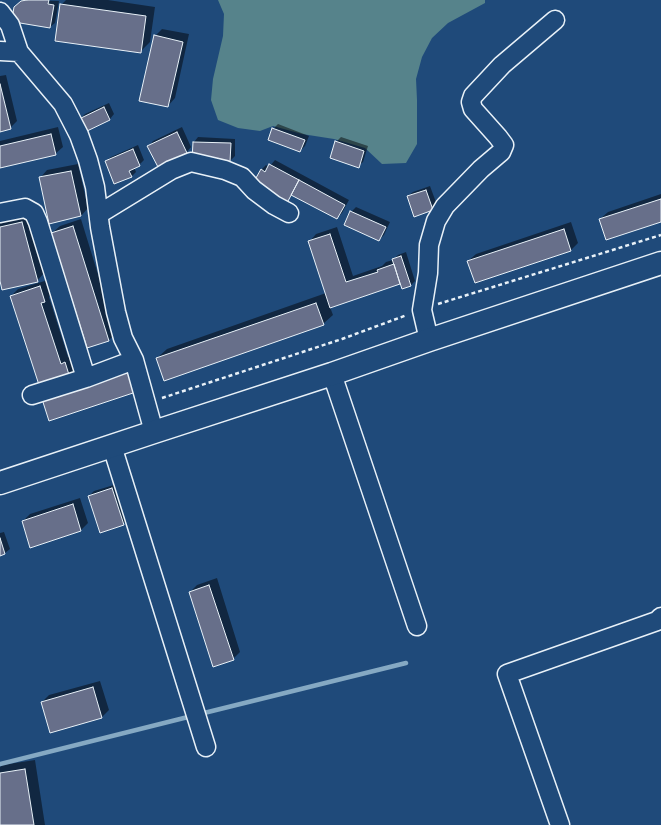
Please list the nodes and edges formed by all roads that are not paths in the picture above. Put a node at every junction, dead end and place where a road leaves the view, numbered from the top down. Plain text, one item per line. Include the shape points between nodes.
1 (0, 12) edge
2 (555, 20) dead end
3 (0, 50) edge
4 (19, 52) junction
5 (0, 213) edge
6 (289, 213) dead end
7 (99, 214) junction
8 (661, 263) edge
9 (429, 340) junction
10 (134, 360) junction
11 (332, 374) junction
12 (86, 378) junction
13 (32, 395) dead end
14 (154, 432) junction
15 (112, 446) junction
16 (0, 484) edge
17 (661, 617) edge
18 (417, 626) dead end
19 (206, 747) dead end
20 (560, 825) edge

1 - 4 street via 10,25
2 - 9 street via 502,65 473,96 473,109 504,145 501,152 481,168 445,206 436,221 429,245 428,273 422,310
3 - 4 street
4 - 7 street via 63,104 79,135 95,187
5 - 12 street via 25,208 34,214
6 - 7 street via 254,190 242,177 191,162 171,170
7 - 10 street via 116,312 123,338
8 - 9 main road
9 - 11 main road
10 - 12 street
10 - 14 street
11 - 14 main road
11 - 18 street
12 - 13 street
14 - 15 main road
15 - 16 main road
15 - 19 street
17 - 20 street via 657,621 507,674

